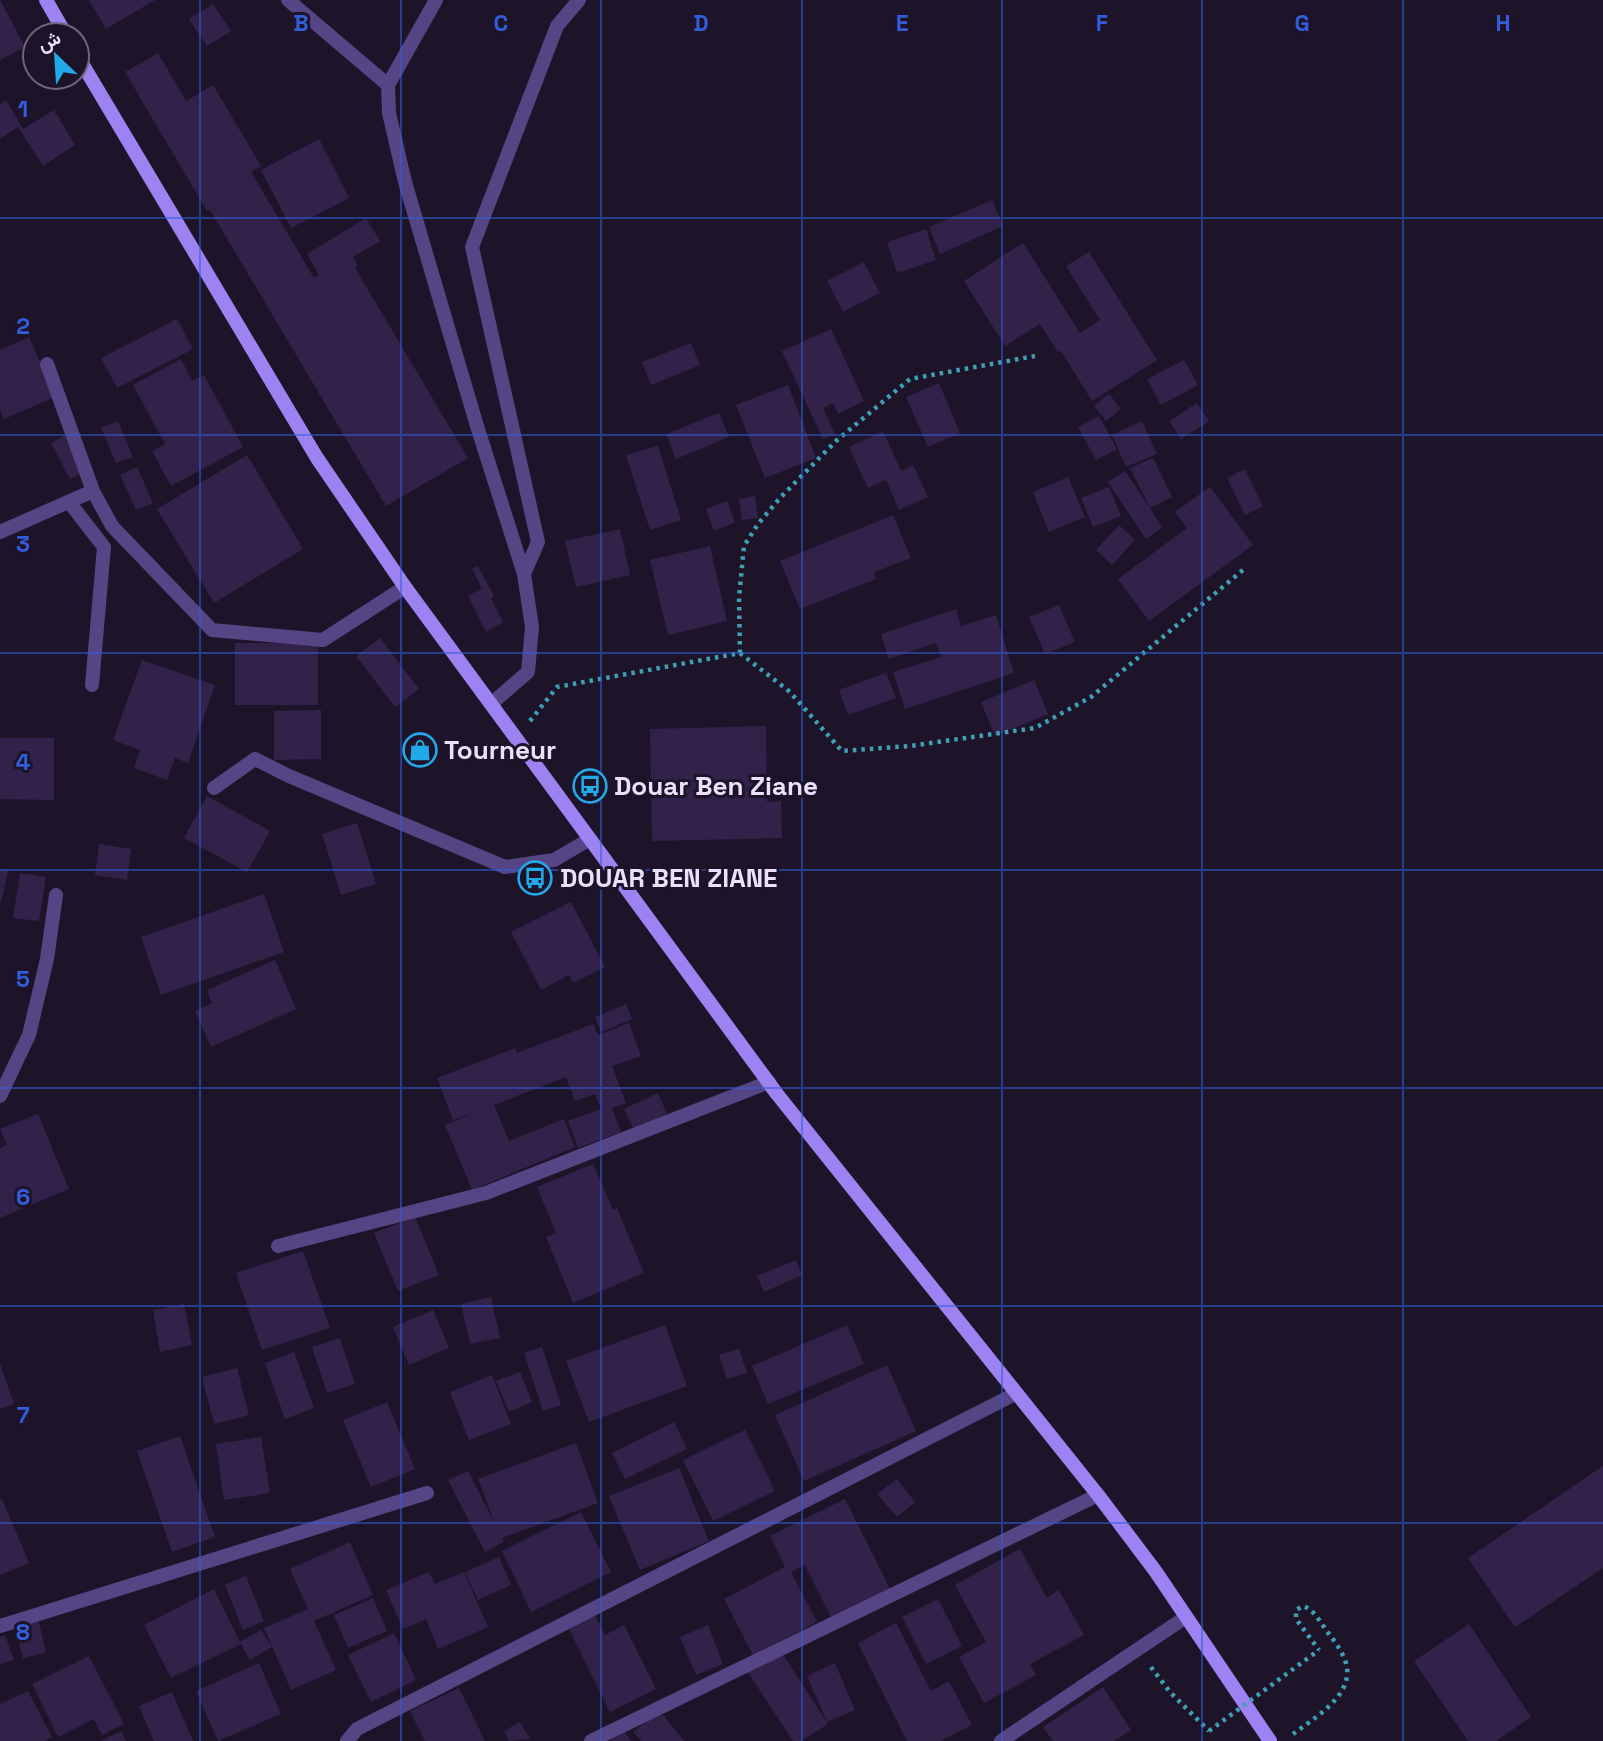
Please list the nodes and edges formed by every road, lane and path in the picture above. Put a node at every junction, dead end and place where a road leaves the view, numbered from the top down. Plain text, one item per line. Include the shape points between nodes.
1 (46, 0) edge
2 (288, 0) edge
3 (436, 0) edge
4 (579, 0) edge
5 (58, 21) edge
6 (91, 79) edge
7 (388, 85) junction
8 (1035, 356) dead end
9 (47, 364) dead end
10 (93, 491) junction
11 (69, 502) junction
12 (0, 533) edge
13 (1243, 570) dead end
14 (524, 574) junction
15 (405, 587) junction
16 (740, 653) junction
17 (92, 685) dead end
18 (491, 704) junction
19 (516, 738) junction
20 (214, 788) dead end
21 (590, 839) junction
22 (56, 895) dead end
23 (769, 1082) junction
24 (0, 1096) edge
25 (278, 1246) dead end
26 (1015, 1394) junction
27 (428, 1493) dead end
28 (1098, 1495) junction
29 (1186, 1617) junction
30 (0, 1626) edge
31 (1170, 1692) dead end
32 (347, 1741) edge
33 (591, 1741) edge
34 (1001, 1741) edge
35 (1270, 1741) edge
36 (1284, 1741) edge

1 - 5 main road
2 - 7 street
3 - 7 street
4 - 14 street via 557,26 472,247 538,542
6 - 15 main road via 317,458
7 - 14 street via 389,113 405,182
8 - 16 path via 910,379 836,441 780,498 744,546
9 - 10 street
10 - 11 street
10 - 15 street via 112,526 212,629 323,640
11 - 12 street
11 - 17 street via 104,547
13 - 16 path via 1091,697 1035,728 842,751 790,692
14 - 18 street via 532,627 528,672
15 - 18 main road
16 - 19 path via 557,687
18 - 19 main road
19 - 21 main road
20 - 21 street via 255,759 505,867 554,860
21 - 23 main road
22 - 24 street via 29,1035
23 - 25 street via 486,1193
23 - 26 main road
26 - 28 main road
26 - 32 street via 357,1729
27 - 30 street
28 - 29 main road
28 - 33 street
29 - 34 street
29 - 35 main road
31 - 36 path, bridge via 1209,1731 1319,1650 1296,1619 1296,1610 1307,1607 1337,1645 1347,1667 1346,1679 1322,1712

